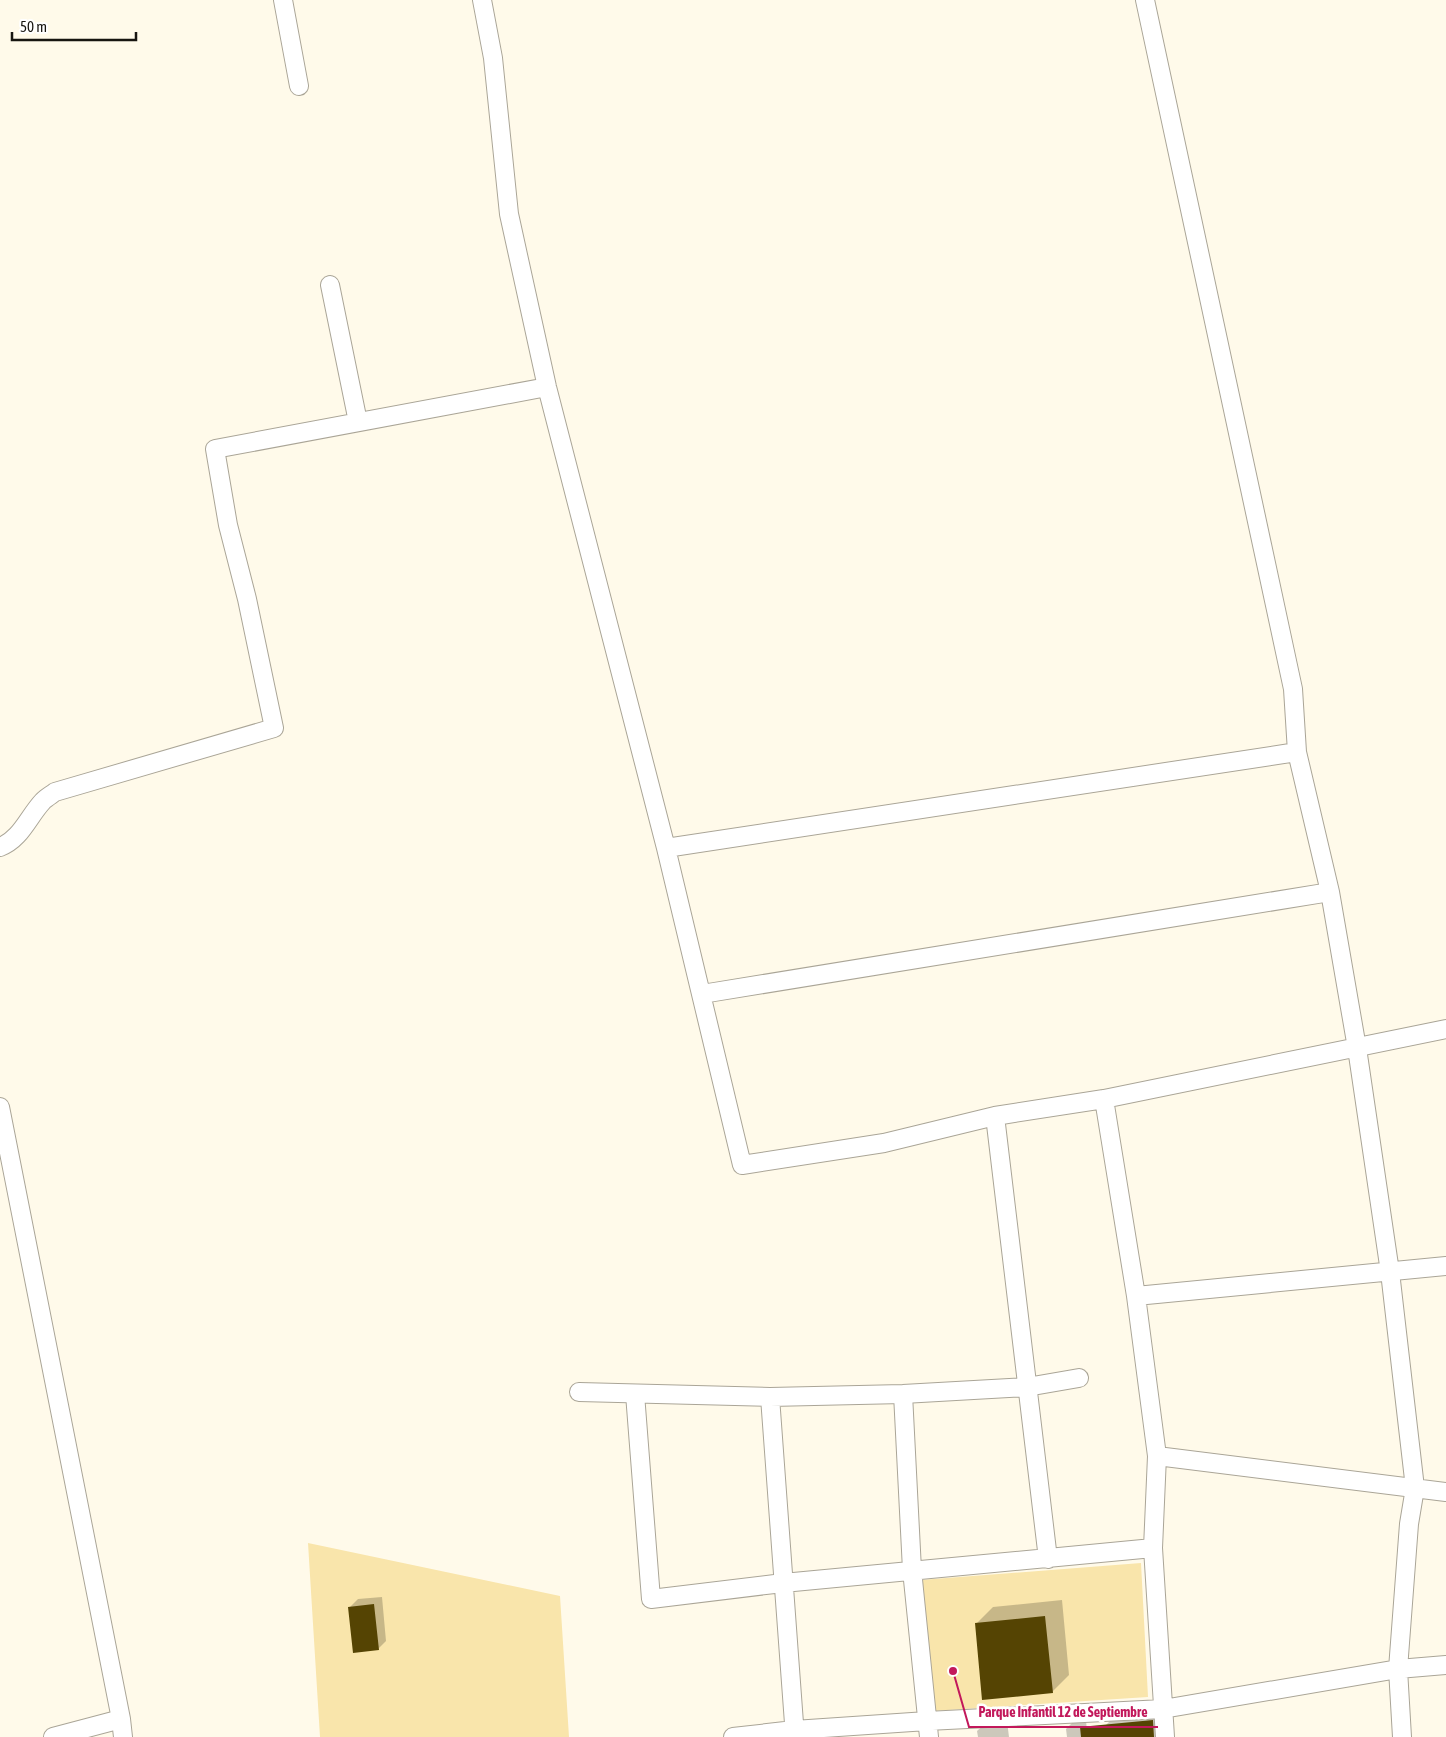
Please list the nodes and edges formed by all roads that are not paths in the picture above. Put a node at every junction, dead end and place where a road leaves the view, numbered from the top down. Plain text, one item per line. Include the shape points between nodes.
1 (283, 0) edge
2 (482, 0) edge
3 (1144, 0) edge
4 (298, 86) dead end
5 (330, 285) dead end
6 (547, 387) junction
7 (358, 422) junction
8 (1297, 752) junction
9 (0, 847) edge
10 (666, 848) junction
11 (1330, 892) junction
12 (702, 994) junction
13 (1446, 1029) edge
14 (1357, 1048) junction
15 (1104, 1099) junction
16 (0, 1107) edge
17 (995, 1116) junction
18 (1446, 1266) edge
19 (1390, 1272) junction
20 (1136, 1296) junction
21 (1079, 1378) dead end
22 (1027, 1387) junction
23 (579, 1392) dead end
24 (635, 1394) junction
25 (903, 1394) junction
26 (770, 1397) junction
27 (1158, 1456) junction
28 (1415, 1488) junction
29 (1446, 1492) edge
30 (1153, 1548) junction
31 (1048, 1559) junction
32 (912, 1570) junction
33 (783, 1583) junction
34 (1446, 1665) edge
35 (1398, 1669) junction
36 (1163, 1709) junction
37 (121, 1719) junction
38 (928, 1729) edge
39 (795, 1734) edge
40 (53, 1737) edge
41 (123, 1737) edge
42 (733, 1737) edge
43 (1165, 1737) edge
44 (1402, 1737) edge

1 - 4 street
2 - 6 street via 493,58 509,214
3 - 8 street via 1293,689
5 - 7 street
6 - 7 street
6 - 10 street
7 - 9 street via 215,449 228,525 274,728 55,792 43,801 7,844
8 - 10 street
8 - 11 street
10 - 12 street
11 - 12 street
11 - 14 street
12 - 17 street via 742,1165 884,1143
13 - 14 street
14 - 15 street
14 - 19 street
15 - 17 street
15 - 20 street
16 - 37 street
17 - 22 street
18 - 19 street
19 - 20 street
19 - 28 street
20 - 27 street
21 - 22 street
22 - 25 street
22 - 31 street
23 - 24 street
24 - 26 street
24 - 33 street via 651,1599
25 - 26 street
25 - 32 street
26 - 33 street
27 - 28 street
27 - 30 street
28 - 29 street
28 - 35 street via 1409,1524
30 - 31 street
30 - 36 street
31 - 32 street
32 - 33 street
32 - 38 street
33 - 39 street
34 - 35 street
35 - 36 street
35 - 44 street
36 - 38 street
36 - 43 street
37 - 40 street
37 - 41 street
38 - 39 street
39 - 42 street

